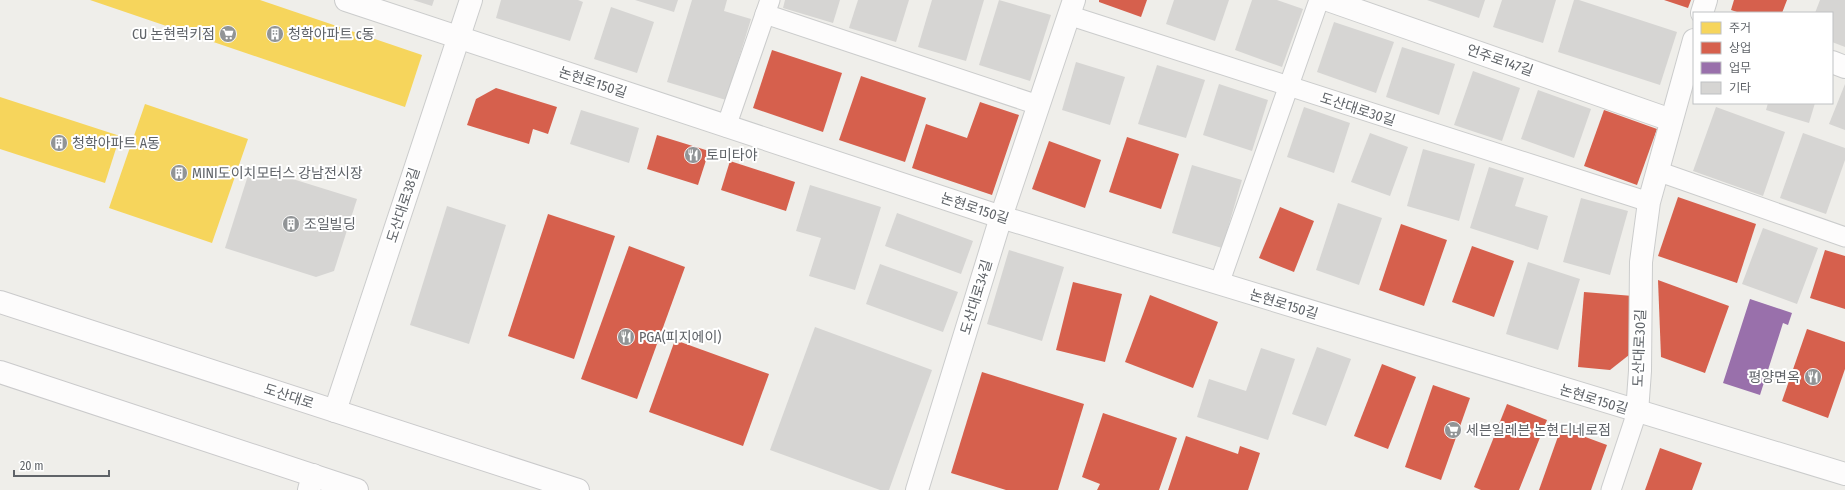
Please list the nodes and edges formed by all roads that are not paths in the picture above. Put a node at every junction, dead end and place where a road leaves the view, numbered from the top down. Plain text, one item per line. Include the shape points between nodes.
1 (346, 0) edge
2 (471, 0) edge
3 (1318, 0) edge
4 (1328, 0) edge
5 (1706, 0) edge
6 (767, 7) edge
7 (1071, 7) edge
8 (1702, 12) edge
9 (459, 38) junction
10 (1693, 43) edge
11 (1833, 62) edge
12 (1845, 67) edge
13 (1288, 87) junction
14 (1038, 105) junction
15 (1671, 120) junction
16 (726, 127) junction
17 (1657, 171) junction
18 (1649, 202) junction
19 (1001, 217) junction
20 (1845, 237) edge
21 (1219, 284) junction
22 (0, 302) edge
23 (0, 372) edge
24 (335, 411) junction
25 (1637, 412) junction
26 (1845, 474) edge
27 (311, 483) edge
28 (357, 490) edge
29 (578, 490) edge
30 (917, 490) edge
31 (1611, 490) edge

1 - 9 street, 논현로150길
2 - 9 street, 도산대로38길
3 - 13 lane
4 - 15 street, 언주로147길
5 - 8 street
6 - 14 lane
6 - 16 lane
7 - 13 lane, 도산대로30길
7 - 14 street, 도산대로34길
9 - 16 street, 논현로150길
9 - 24 street, 도산대로38길
10 - 15 street, 도산대로30길
11 - 12 street
13 - 18 lane, 도산대로30길
13 - 21 lane
14 - 19 street, 도산대로34길
15 - 17 street, 도산대로30길
16 - 19 street, 논현로150길
17 - 18 street, 도산대로30길
17 - 20 lane
18 - 25 street, 도산대로30길 via 1641,262
19 - 21 street, 논현로150길
19 - 30 street, 도산대로34길
21 - 25 street, 논현로150길
22 - 24 street, 도산대로
23 - 27 street
24 - 29 street, 도산대로
25 - 26 street, 논현로150길
25 - 31 lane, 도산대로30길
27 - 28 street

